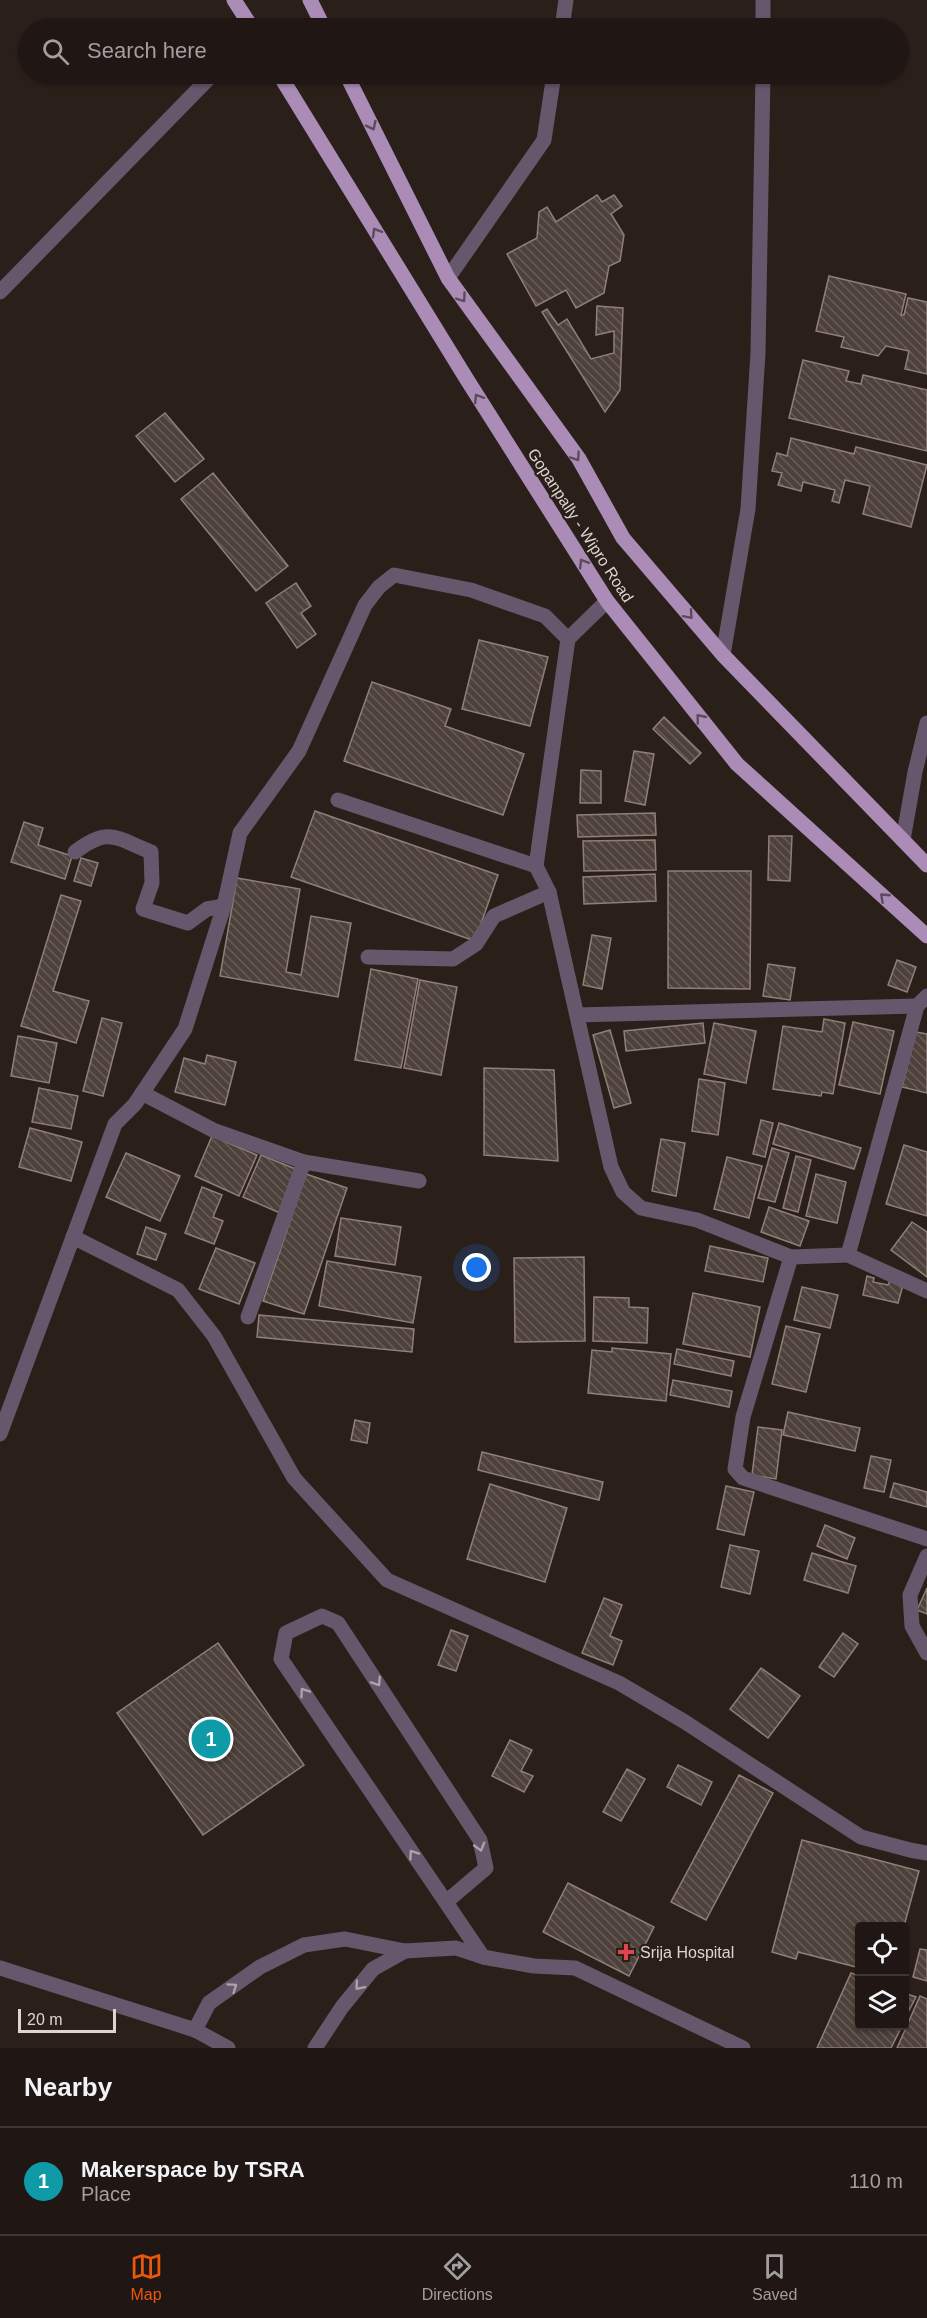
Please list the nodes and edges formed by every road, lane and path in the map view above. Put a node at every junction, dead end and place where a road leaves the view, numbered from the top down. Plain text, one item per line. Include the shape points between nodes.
1 (234, 0) edge
2 (310, 0) edge
3 (566, 0) edge
4 (763, 0) edge
5 (246, 18) edge
6 (319, 18) edge
7 (563, 18) edge
8 (763, 18) edge
9 (203, 84) edge
10 (285, 84) edge
11 (351, 84) edge
12 (552, 84) edge
13 (763, 84) edge
14 (448, 278) junction
15 (0, 292) edge
16 (607, 601) junction
17 (568, 639) junction
18 (723, 655) junction
19 (927, 723) edge
20 (338, 800) dead end
21 (903, 840) junction
22 (75, 852) dead end
23 (927, 865) edge
24 (536, 866) junction
25 (549, 892) junction
26 (224, 906) junction
27 (927, 936) edge
28 (368, 957) dead end
29 (922, 1001) edge
30 (577, 1015) junction
31 (142, 1093) junction
32 (304, 1162) junction
33 (419, 1181) dead end
34 (73, 1237) junction
35 (848, 1255) junction
36 (791, 1257) junction
37 (927, 1291) edge
38 (248, 1317) dead end
39 (0, 1434) edge
40 (927, 1539) edge
41 (927, 1556) edge
42 (927, 1653) edge
43 (927, 1853) edge
44 (446, 1902) junction
45 (405, 1950) junction
46 (483, 1957) junction
47 (0, 1968) edge
48 (195, 2030) junction
49 (228, 2048) edge
50 (315, 2048) edge
51 (743, 2048) edge

1 - 5 main road
2 - 6 main road
3 - 7 street
4 - 8 street
9 - 15 street
16 -> 10 main road, Gopanpally - Wipro Road
11 -> 14 main road, Gopanpally - Wipro Road
12 - 14 street via 544,140
13 - 18 street via 758,353 748,509
14 -> 18 main road, Gopanpally - Wipro Road via 579,459 623,538
16 - 17 street
27 -> 16 main road, Gopanpally - Wipro Road via 736,764
17 - 24 street
17 - 26 street via 545,616 471,590 394,575 378,587 365,605 299,750 240,833
18 - 21 main road, Gopanpally - Wipro Road
19 - 21 street
20 - 24 street
21 - 23 main road, Gopanpally - Wipro Road
22 - 26 street via 107,834 151,852 152,883 143,909 188,923 207,909
24 - 25 street
25 - 28 street via 494,916 476,944 453,959
25 - 30 street
26 - 31 street via 185,1029
29 - 30 street
29 - 35 street
30 - 36 street via 611,1167 623,1192 641,1208 697,1220
31 - 32 street via 213,1130
31 - 34 street via 115,1124
32 - 33 street
32 - 38 street
34 - 39 street
34 - 43 street via 178,1290 214,1336 294,1478 387,1580 619,1683 861,1837
35 - 36 street
35 - 37 street
36 - 40 street via 743,1417 735,1469 743,1478
41 - 42 street via 910,1595 912,1626
44 -> 44 street via 281,1659 286,1633 322,1616 338,1623 480,1840 486,1868
44 - 46 street
45 - 46 street via 456,1948
48 -> 45 street via 209,2003 260,1967 304,1945 345,1939
45 -> 50 street via 373,1970
46 - 51 street via 576,1968
47 - 48 street
48 - 49 street

